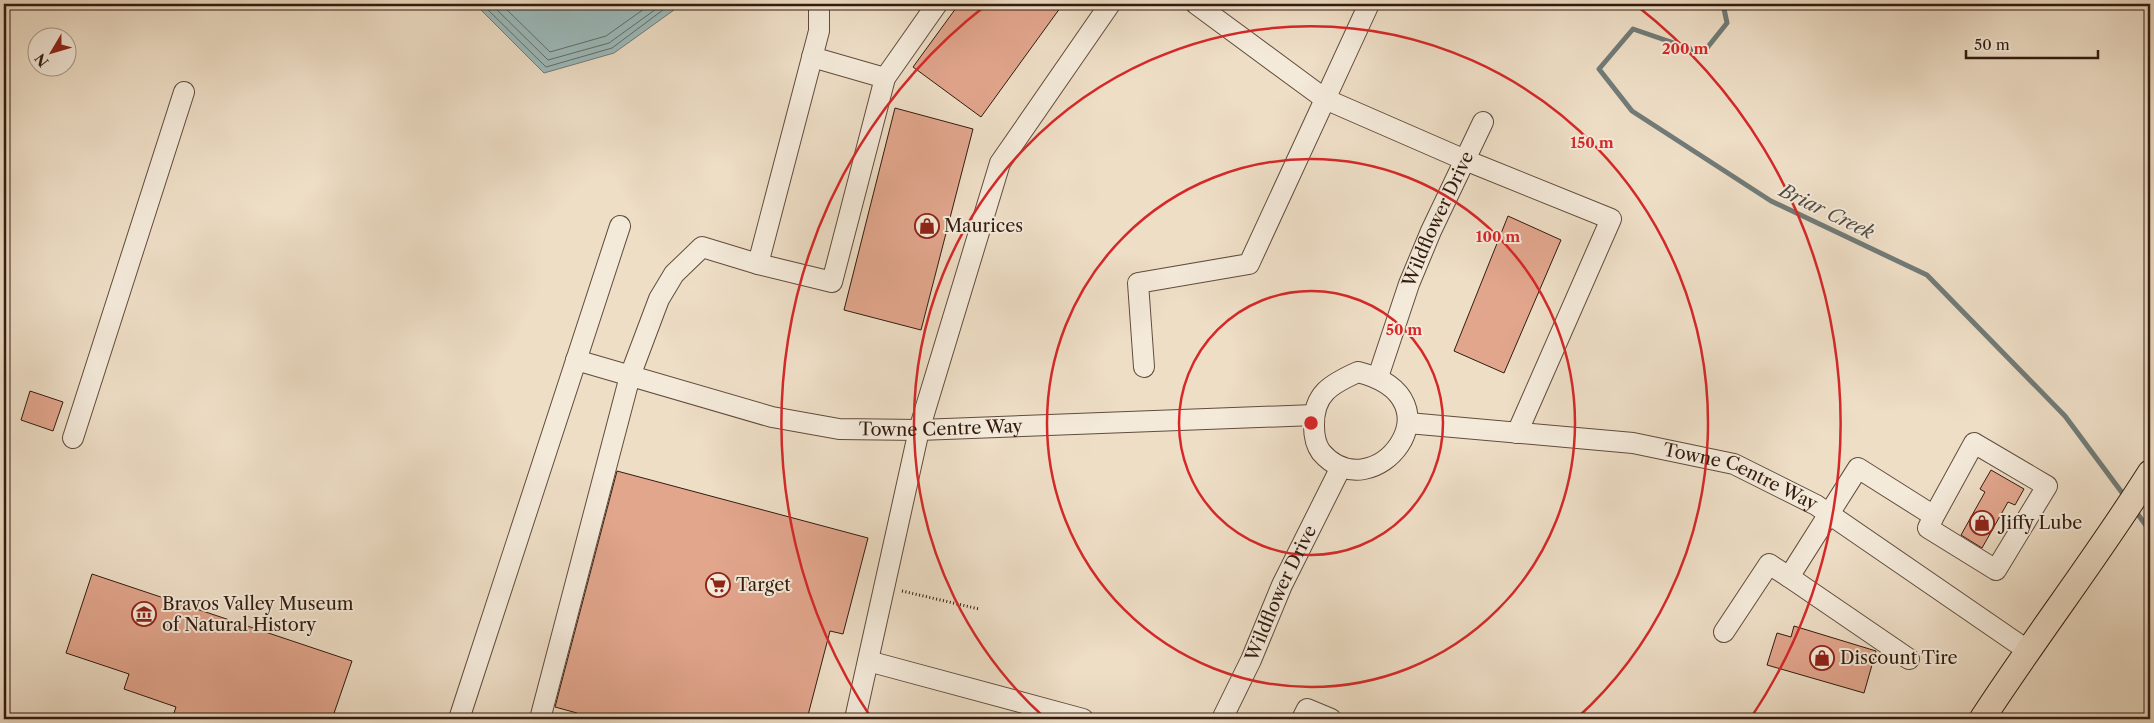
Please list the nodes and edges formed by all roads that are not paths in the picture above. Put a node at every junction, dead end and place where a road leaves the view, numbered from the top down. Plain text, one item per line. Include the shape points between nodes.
1 (819, 4) edge
2 (937, 4) edge
3 (1110, 4) edge
4 (1196, 4) edge
5 (1369, 4) edge
6 (812, 57) junction
7 (885, 78) junction
8 (184, 92) dead end
9 (1325, 99) junction
10 (1483, 122) dead end
11 (1465, 160) junction
12 (620, 226) dead end
13 (758, 264) junction
14 (576, 360) junction
15 (1144, 367) dead end
16 (630, 376) junction
17 (1378, 377) junction
18 (1314, 415) junction
19 (1408, 423) junction
20 (919, 430) junction
21 (1517, 433) junction
22 (73, 438) dead end
23 (1341, 467) junction
24 (2145, 481) edge
25 (1829, 514) junction
26 (1934, 516) junction
27 (1789, 577) junction
28 (1724, 632) dead end
29 (2027, 650) junction
30 (1909, 659) dead end
31 (868, 661) junction
32 (458, 719) edge
33 (540, 719) edge
34 (855, 719) edge
35 (1083, 719) edge
36 (1222, 719) edge
37 (1302, 719) edge
38 (1331, 719) edge
39 (1982, 719) edge

1 - 6 street via 819,31
2 - 7 street
3 - 20 street via 1000,163
4 - 9 street
5 - 9 street
6 - 7 street
6 - 13 street
7 - 13 street via 832,282
8 - 22 street
9 - 11 street
9 - 15 street via 1250,264 1138,283
10 - 11 street, Wildflower Drive
11 - 17 street, Wildflower Drive via 1409,284
11 - 21 street via 1610,219
12 - 14 street
13 - 16 street via 702,247 674,274 659,299
14 - 16 street, Towne Centre Way
14 - 32 street
16 - 20 street, Towne Centre Way via 772,417 839,429
16 - 33 street
17 - 18 street via 1358,372 1338,381 1320,395
17 - 19 street via 1395,388 1404,404
18 - 20 street, Towne Centre Way
18 - 23 street via 1314,434 1320,451
19 - 21 street, Towne Centre Way
19 - 23 street via 1403,441 1382,463 1367,469
20 - 31 street
21 - 25 street, Towne Centre Way via 1633,443 1734,464 1816,504
23 - 36 street, Wildflower Drive via 1282,585
24 - 29 main road
25 - 26 street via 1858,468
25 - 27 street
25 - 29 street, Towne Centre Way
26 - 26 street via 1974,442 2047,486 1996,570 1928,528
27 - 28 street via 1769,564
27 - 30 street
29 - 39 main road
31 - 34 street
31 - 35 street
37 - 38 street via 1307,708

